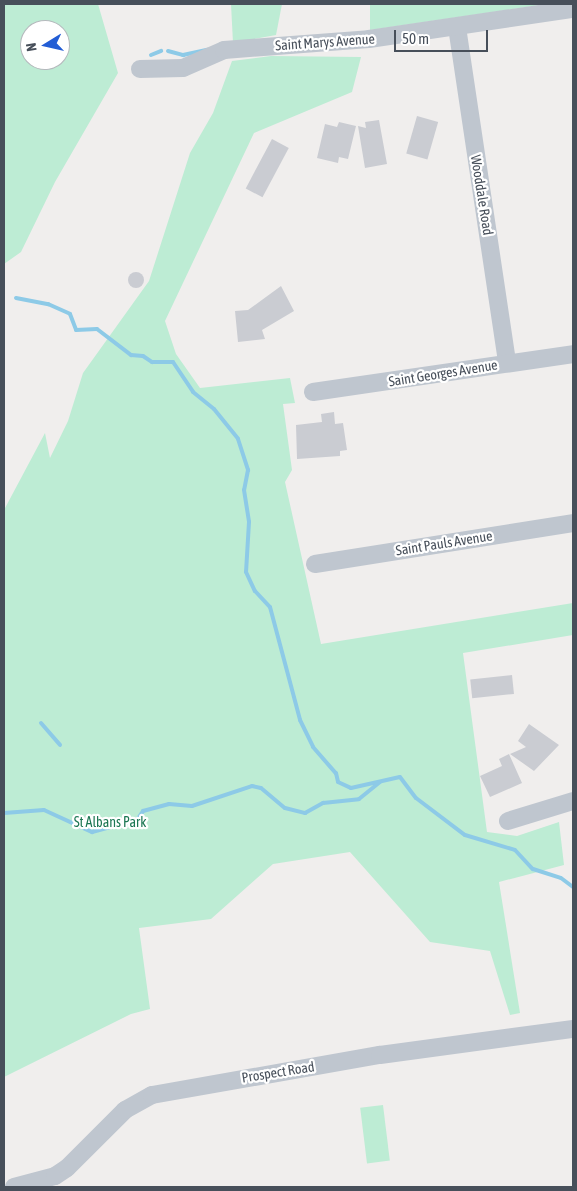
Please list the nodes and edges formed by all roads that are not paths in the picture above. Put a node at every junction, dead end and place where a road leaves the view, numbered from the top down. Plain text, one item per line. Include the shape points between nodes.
1 (573, 9) edge
2 (457, 27) junction
3 (140, 70) dead end
4 (573, 354) edge
5 (507, 363) junction
6 (313, 392) dead end
7 (573, 523) edge
8 (316, 564) dead end
9 (573, 801) edge
10 (508, 821) dead end
11 (573, 1029) edge
12 (14, 1187) edge

1 - 2 street, Saint Marys Avenue
2 - 3 street, Saint Marys Avenue via 369,39 224,50 183,68
2 - 5 street, Wooddale Road
4 - 5 street, Saint Georges Avenue
5 - 6 street, Saint Georges Avenue
7 - 8 street, Saint Pauls Avenue
9 - 10 street
11 - 12 street, Prospect Road via 380,1055 152,1094 125,1110 67,1168 55,1176

